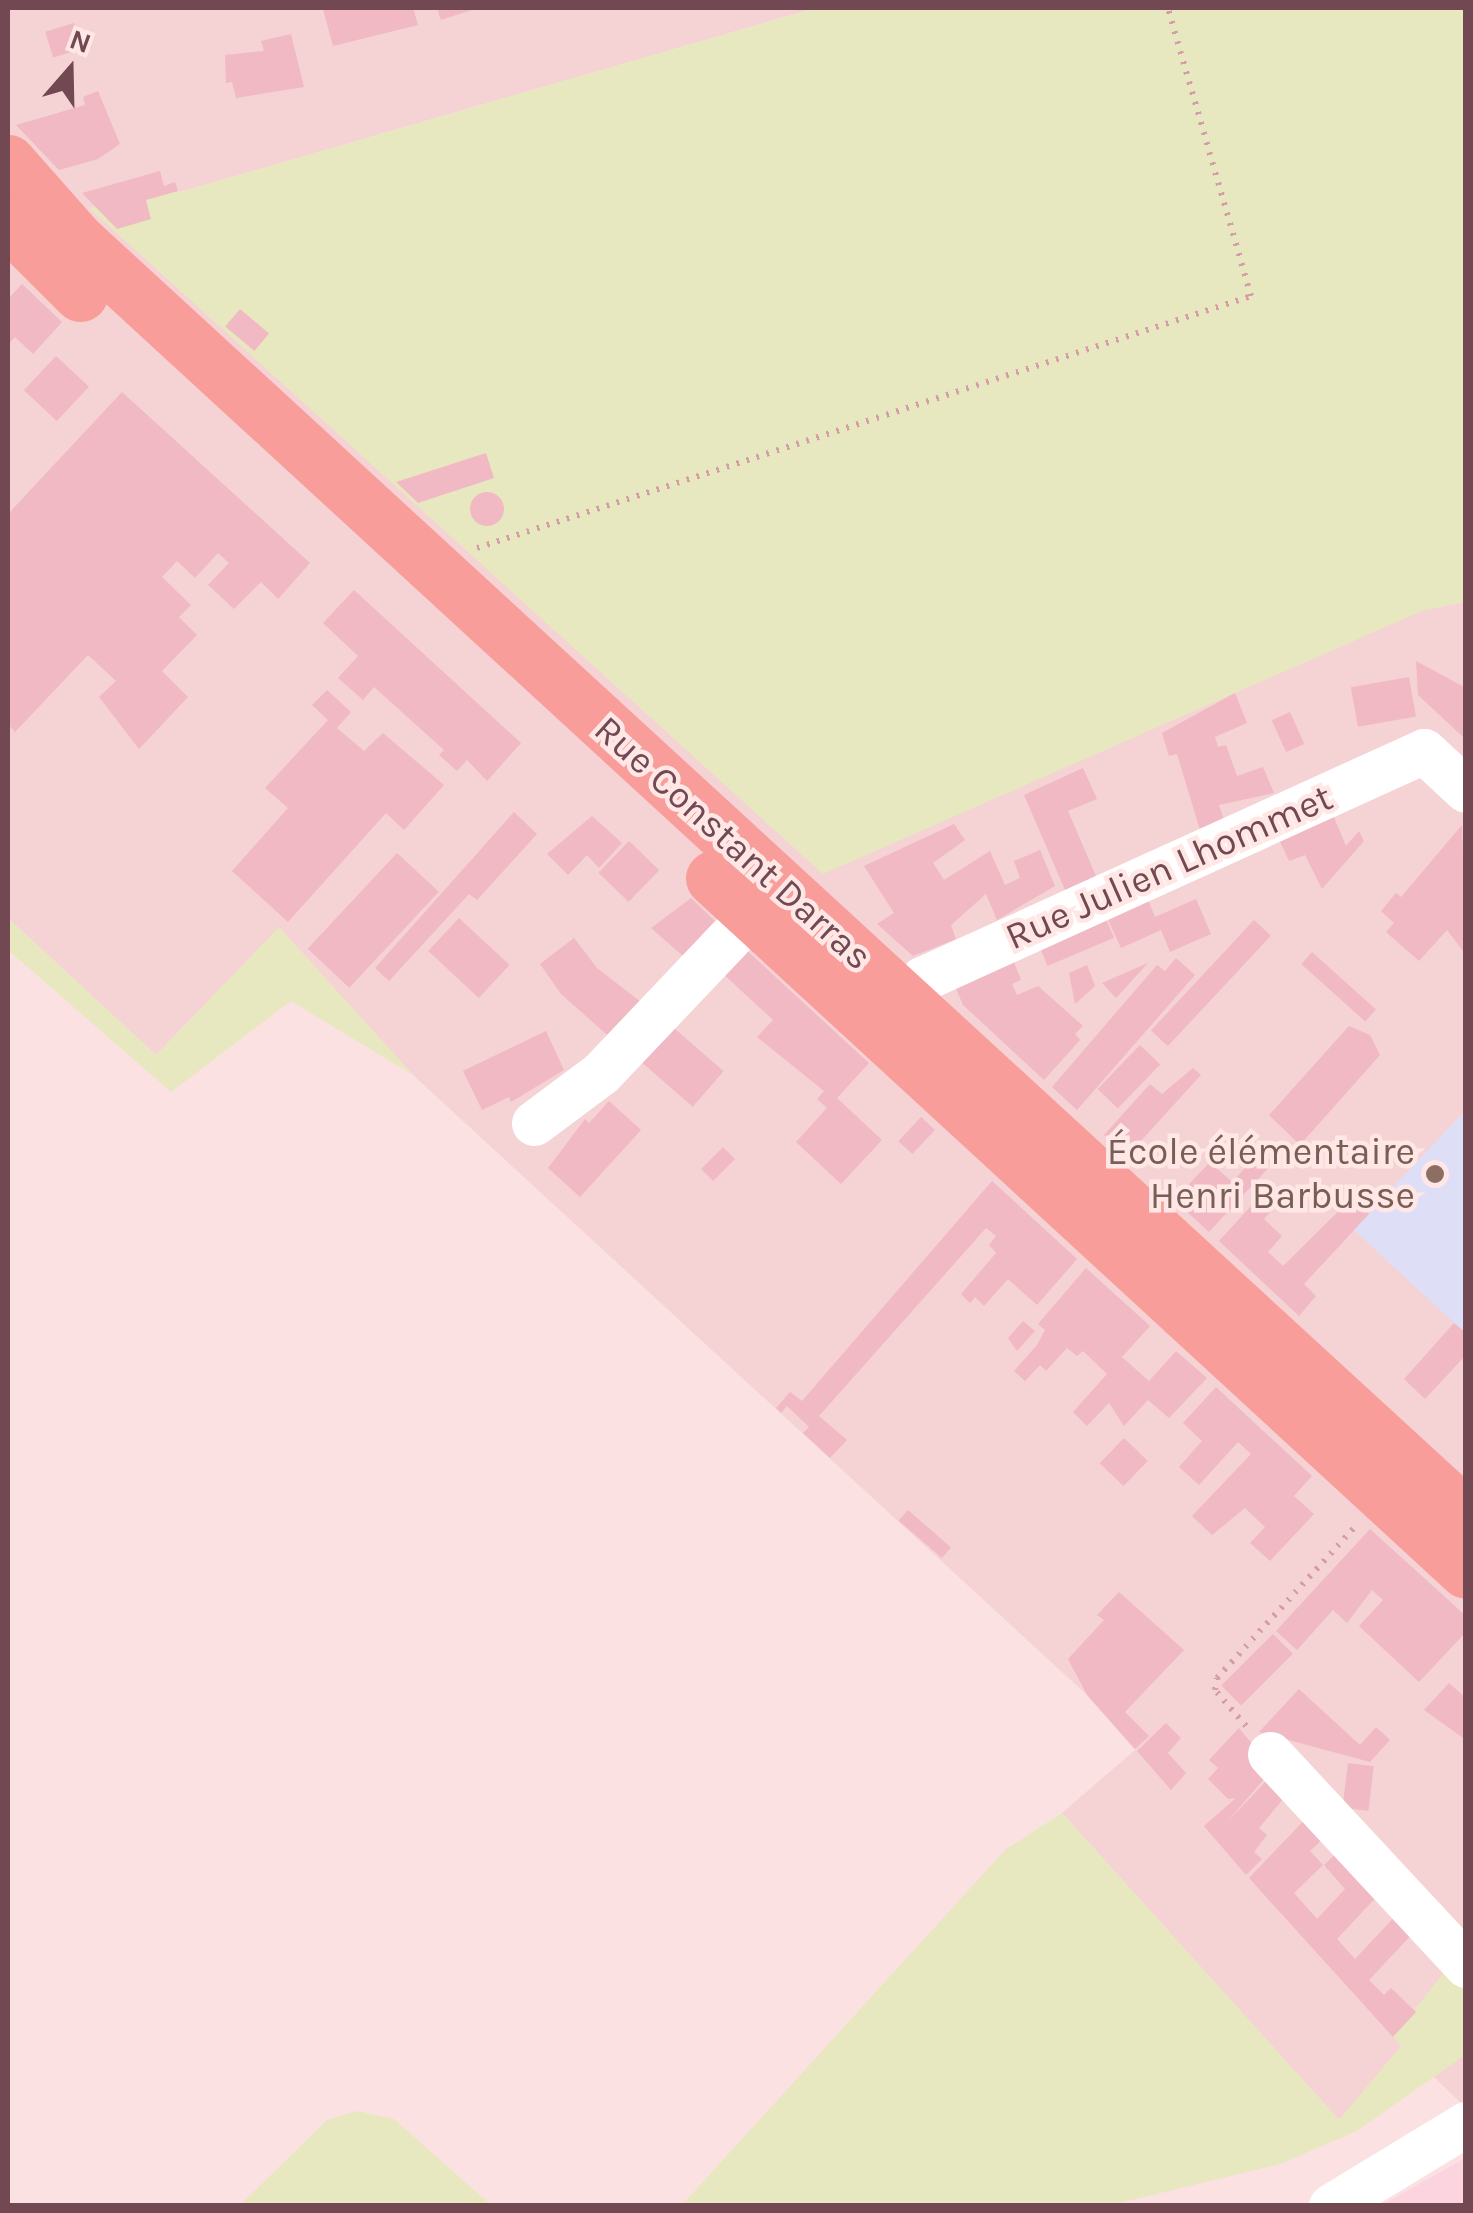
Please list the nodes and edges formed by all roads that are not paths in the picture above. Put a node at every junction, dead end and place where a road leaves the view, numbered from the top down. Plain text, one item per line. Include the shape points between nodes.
1 (8, 162) edge
2 (8, 196) edge
3 (8, 222) edge
4 (1466, 790) edge
5 (752, 914) junction
6 (847, 946) junction
7 (892, 1015) junction
8 (534, 1122) dead end
9 (1466, 1516) edge
10 (1466, 1571) edge
11 (1270, 1754) road end
12 (1466, 1965) edge
13 (1466, 2124) edge
14 (1331, 2206) edge

1 - 6 main road, Rue Constant Darras via 78,241
2 - 6 street via 746,884 795,925
3 - 5 main road, Rue Constant Darras
4 - 7 street, Rue Julien Lhommet via 1424,750 922,979
5 - 7 main road, Rue Constant Darras
5 - 8 street via 722,938 601,1073
6 - 7 main road, Rue Constant Darras
7 - 9 main road, Rue Constant Darras
7 - 10 main road, Rue Constant Darras
11 - 12 street
13 - 14 street

